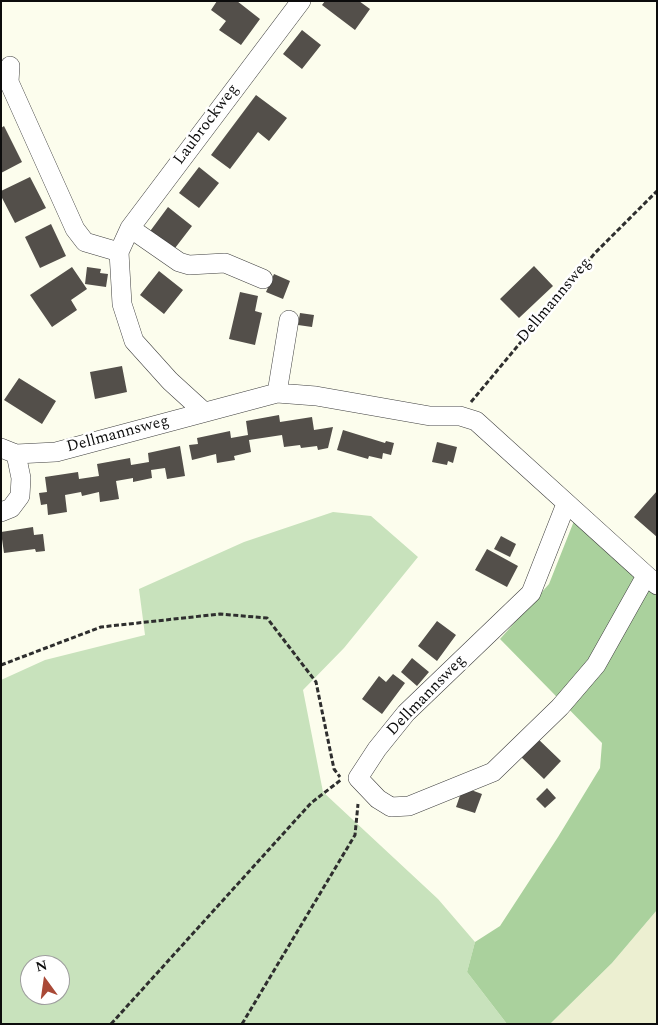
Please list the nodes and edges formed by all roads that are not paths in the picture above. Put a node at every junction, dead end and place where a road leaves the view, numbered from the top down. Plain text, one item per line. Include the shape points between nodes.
1 (301, 1) edge
2 (10, 66) dead end
3 (130, 228) junction
4 (120, 252) junction
5 (263, 279) dead end
6 (289, 320) dead end
7 (277, 393) junction
8 (204, 412) junction
9 (9, 451) edge
10 (566, 504) junction
11 (1, 512) edge
12 (651, 580) edge

1 - 3 street, Laubrockweg
2 - 4 street via 9,82 75,229 85,242
3 - 4 street, Laubrockweg
3 - 5 street via 179,262 189,265 224,263
4 - 8 street, Laubrockweg via 122,304 134,341
6 - 7 street
7 - 8 street, Dellmannsweg
7 - 10 street, Dellmannsweg via 316,396 430,416 460,416 476,421
8 - 9 street, Dellmannsweg via 56,452
9 - 11 street, Dellmannsweg via 22,478 20,496 11,508
10 - 12 street, Dellmannsweg
10 - 12 street, Dellmannsweg via 531,593 406,713 350,778 391,807 409,806 493,772 560,707 596,665

